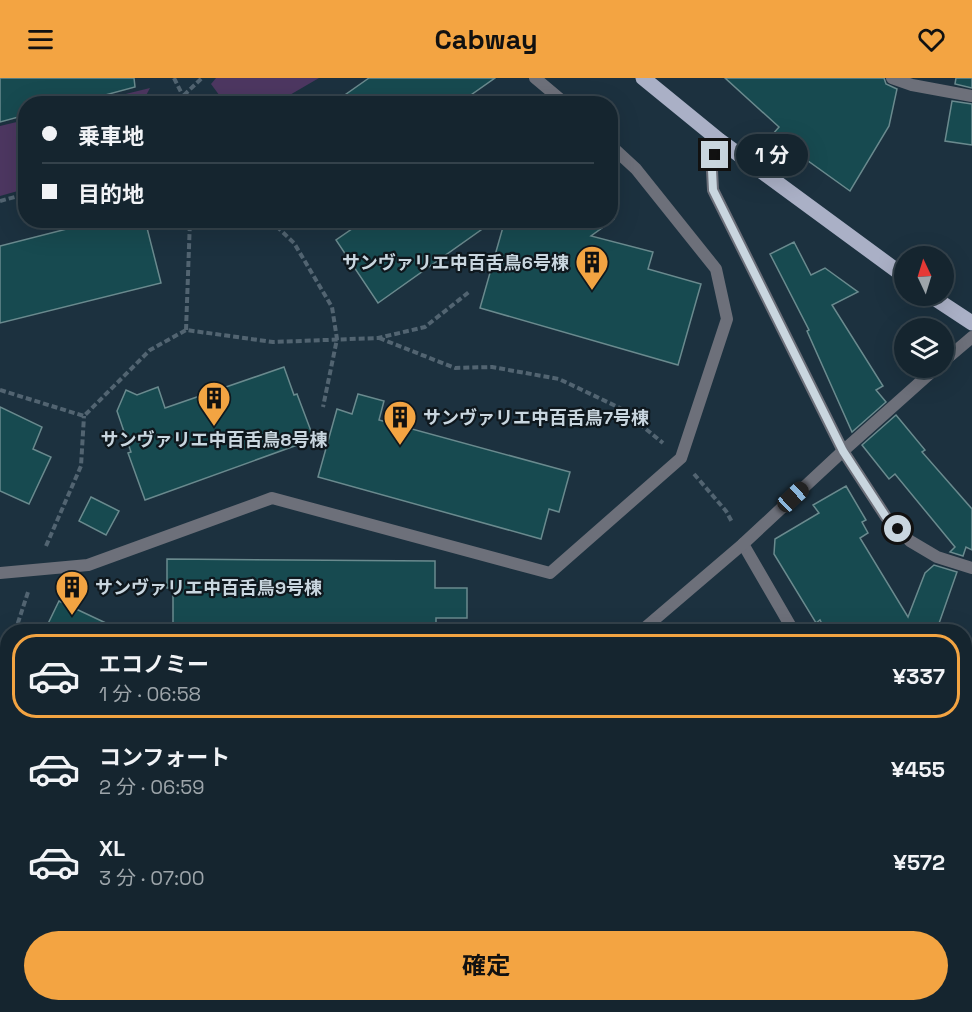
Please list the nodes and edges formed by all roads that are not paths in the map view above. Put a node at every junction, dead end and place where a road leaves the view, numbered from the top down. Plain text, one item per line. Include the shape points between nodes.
1 (535, 78) edge
2 (643, 78) edge
3 (892, 78) edge
4 (556, 96) edge
5 (972, 96) edge
6 (719, 140) junction
7 (618, 152) edge
8 (894, 269) edge
9 (946, 306) edge
10 (972, 323) edge
11 (972, 337) edge
12 (954, 352) edge
13 (925, 378) edge
14 (843, 451) junction
15 (743, 544) junction
16 (972, 568) edge
17 (0, 573) edge
18 (649, 624) edge
19 (789, 624) edge

1 - 4 street
2 - 6 main road
3 - 5 street
6 - 8 main road
6 - 14 street via 712,170 713,190
7 - 17 street via 636,169 716,269 727,320 681,458 550,573 272,498 88,565
9 - 10 main road
11 - 12 street
13 - 14 street
14 - 15 street
14 - 16 street via 886,517 910,541 937,557
15 - 18 street
15 - 19 street

